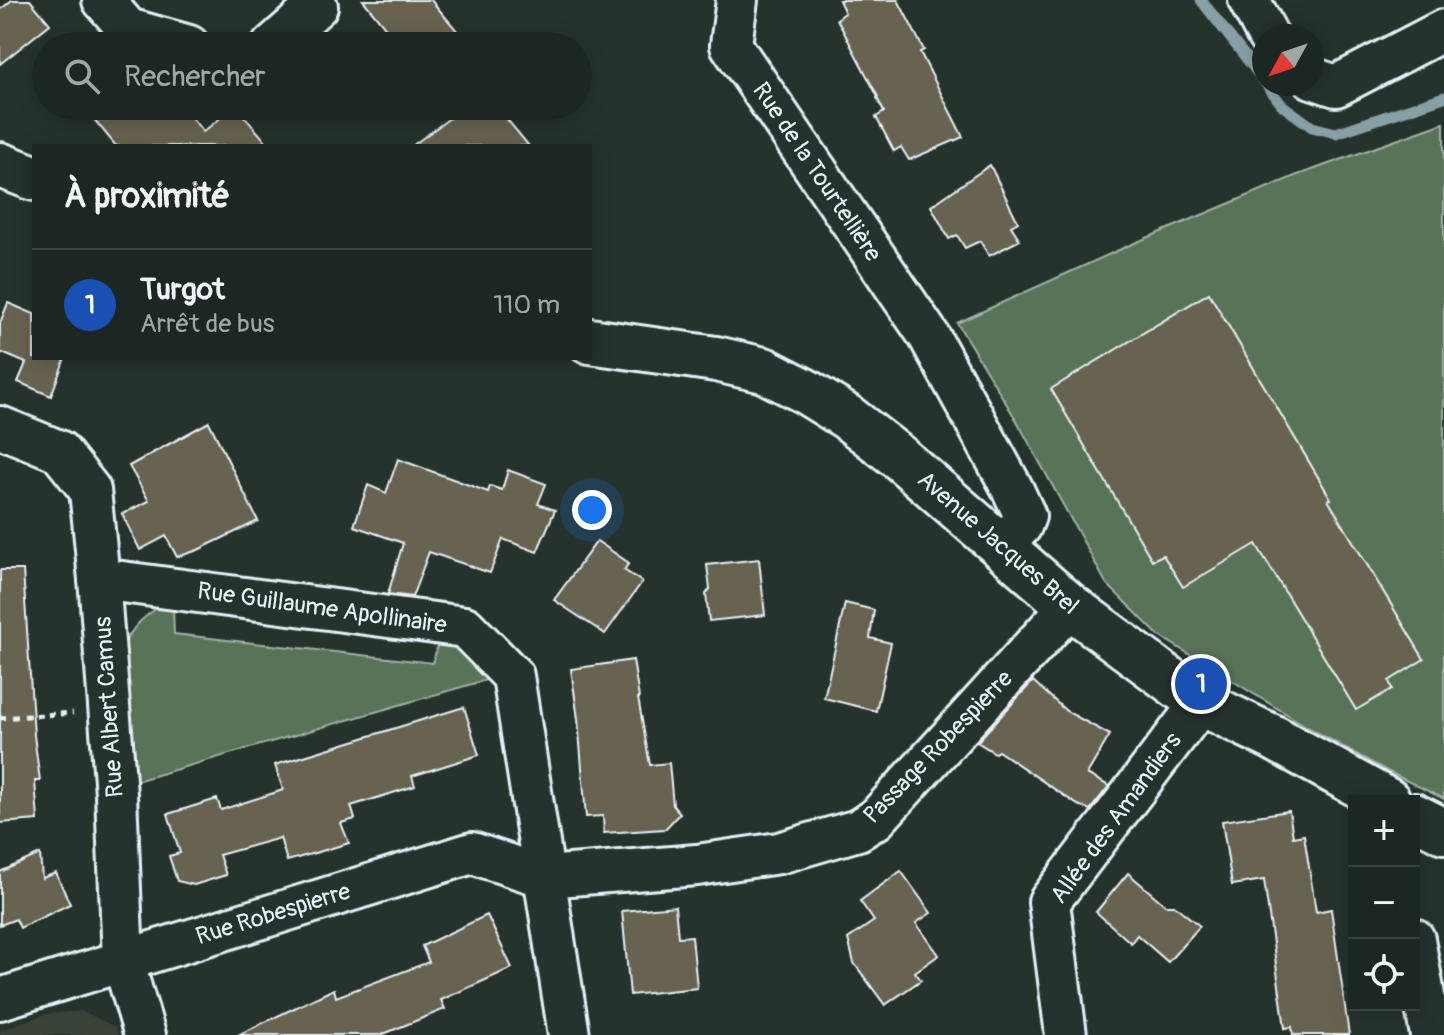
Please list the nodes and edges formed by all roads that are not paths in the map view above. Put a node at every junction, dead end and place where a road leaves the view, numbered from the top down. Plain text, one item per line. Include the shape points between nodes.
1 (103, 0) edge
2 (314, 0) edge
3 (737, 0) edge
4 (1249, 0) edge
5 (1262, 24) edge
6 (1444, 30) edge
7 (139, 32) edge
8 (288, 32) edge
9 (1324, 82) edge
10 (0, 165) edge
11 (32, 177) edge
12 (592, 341) edge
13 (0, 427) edge
14 (1000, 546) junction
15 (99, 579) junction
16 (1070, 606) junction
17 (1201, 703) junction
18 (1370, 795) edge
19 (545, 877) junction
20 (123, 961) junction
21 (1420, 973) edge
22 (0, 999) edge
23 (145, 1035) edge
24 (569, 1035) edge
25 (1066, 1035) edge
26 (1431, 1035) edge

1 - 7 street via 128,29
2 - 8 street via 317,6
3 - 14 street, Rue de la Tourtellière via 731,45 929,336 1012,488 1025,516
4 - 5 street
6 - 9 street via 1336,86
10 - 11 main road
12 - 14 main road, Avenue Jacques Brel via 764,370 847,417
13 - 15 street, Rue Albert Camus via 59,451 90,490
14 - 16 main road, Avenue Jacques Brel
15 - 19 street, Rue Guillaume Apollinaire via 465,627 513,676
15 - 20 street, Rue Albert Camus
16 - 17 main road, Avenue Jacques Brel
16 - 19 street, Passage Robespierre via 876,819 858,830 779,853
17 - 18 main road, Avenue Jacques Brel via 1274,738
17 - 25 street, Allée des Amandiers via 1049,902
19 - 20 street, Rue Robespierre via 472,853
19 - 24 street, Rue Guillaume Apollinaire
20 - 22 street, Rue Robespierre
20 - 23 street, Rue Albert Camus
21 - 26 street

